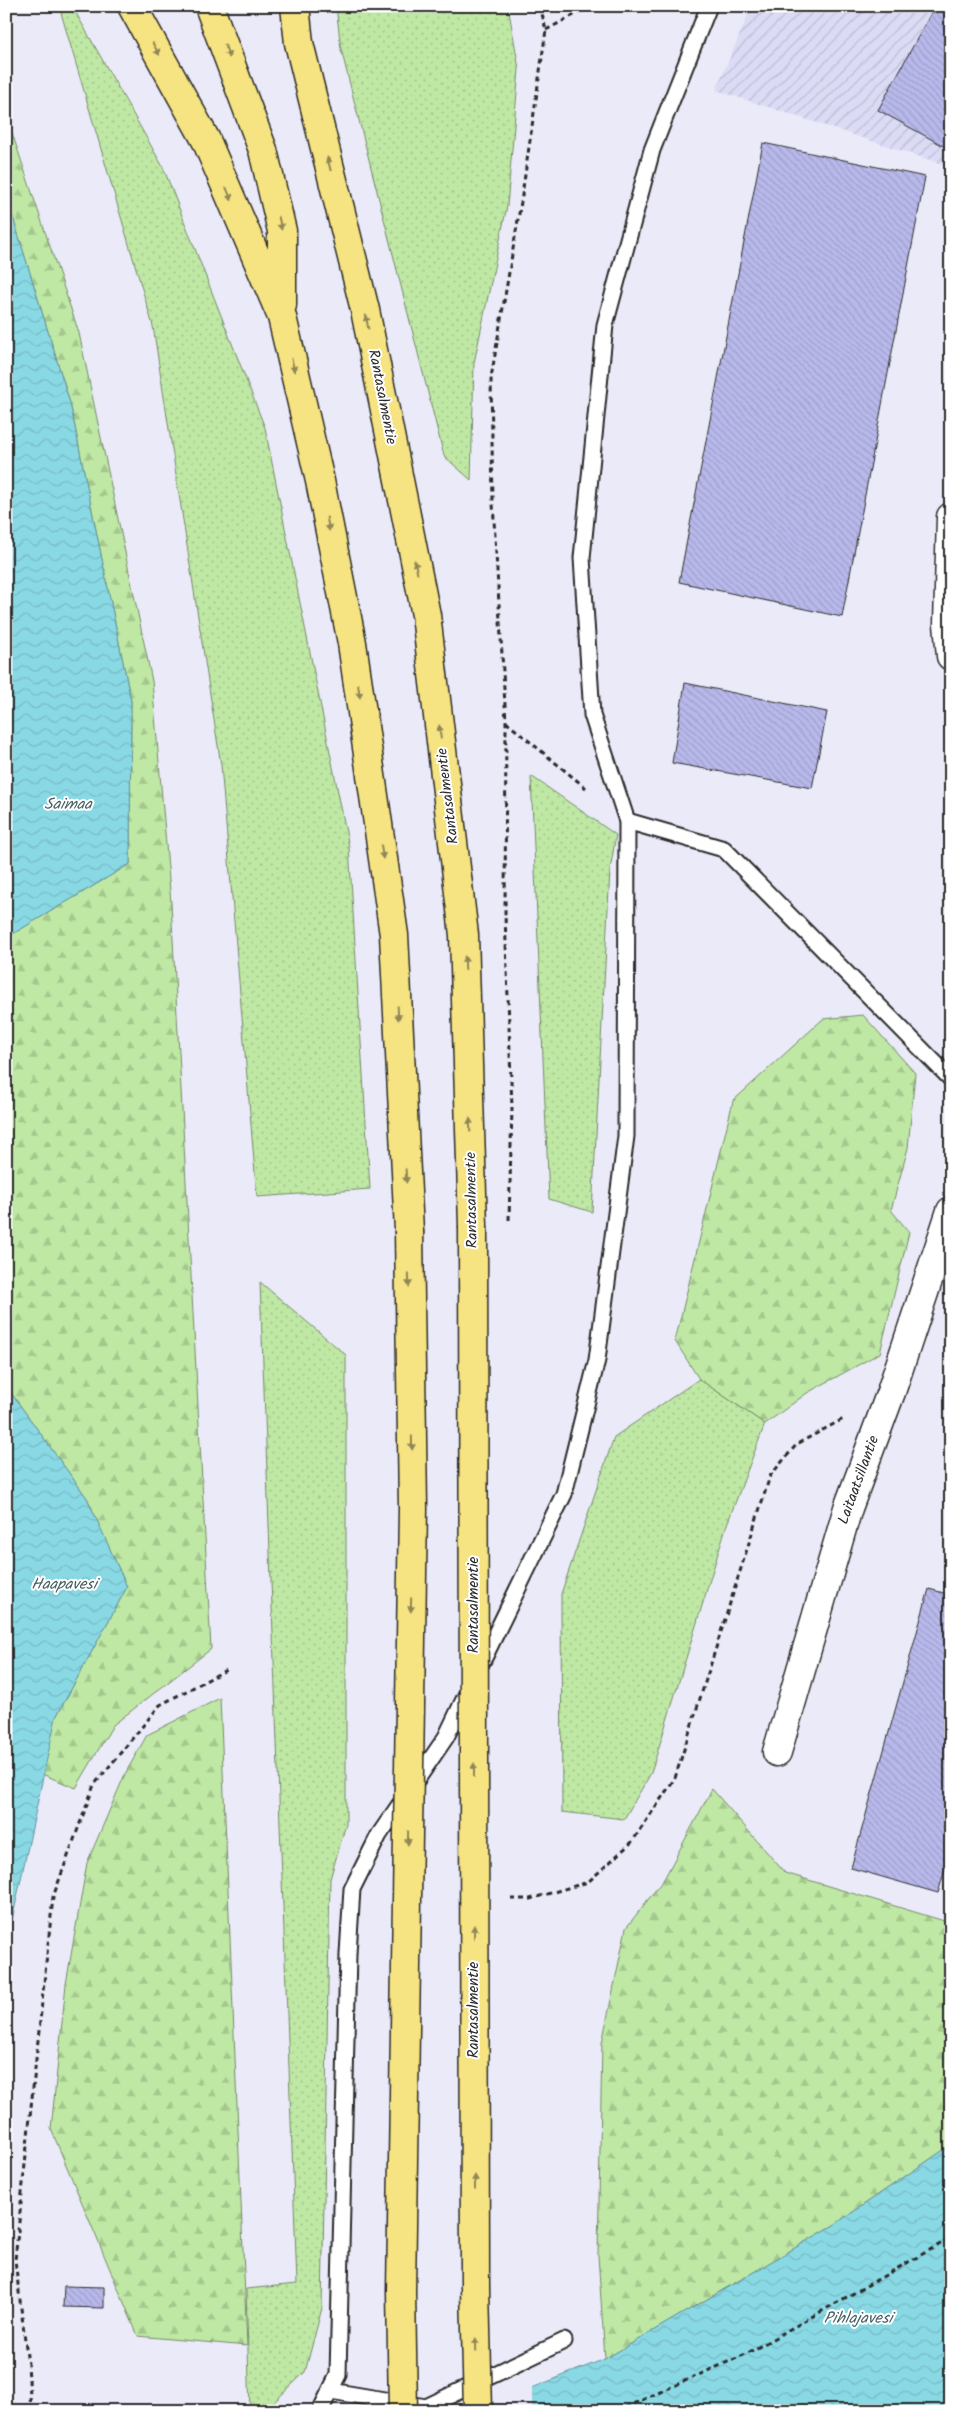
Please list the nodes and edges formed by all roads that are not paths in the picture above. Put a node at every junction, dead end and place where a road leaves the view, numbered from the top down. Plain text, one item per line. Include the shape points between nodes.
1 (132, 6) edge
2 (209, 6) edge
3 (295, 6) edge
4 (709, 6) edge
5 (282, 318) junction
6 (951, 517) edge
7 (951, 656) edge
8 (627, 821) junction
9 (951, 1078) edge
10 (951, 1211) edge
11 (777, 1752) dead end
12 (564, 2341) dead end
13 (331, 2391) junction
14 (320, 2411) edge
15 (403, 2411) edge
16 (478, 2411) edge

1 -> 5 highway via 206,140
2 -> 5 highway via 263,150 282,232
16 -> 3 highway, Rantasalmentie, bridge via 473,1226 464,935 426,615 365,310 299,43
4 - 8 lane via 652,150 605,325 582,558 592,715
5 -> 15 highway, bridge via 320,481 352,643 394,935 409,1231 413,1508 401,2291
6 - 7 street via 948,624
8 - 9 lane via 724,848
8 - 13 lane via 626,1136 597,1360 564,1494 446,1736 379,1835 352,1889 338,2375
10 - 11 street, Laitaatsillantie via 891,1392 848,1508
12 - 13 lane via 426,2407
13 - 14 lane

